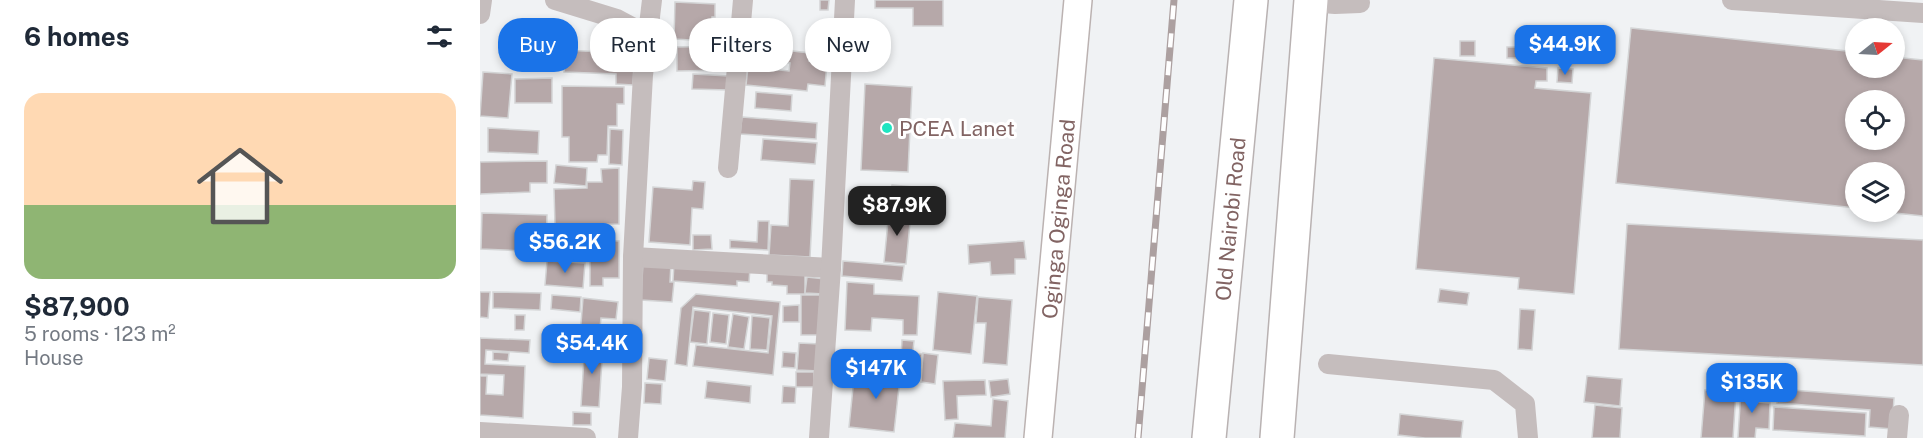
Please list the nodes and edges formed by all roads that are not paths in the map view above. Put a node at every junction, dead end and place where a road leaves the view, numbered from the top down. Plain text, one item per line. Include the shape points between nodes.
1 (482, 0) edge
2 (555, 0) edge
3 (652, 0) edge
4 (742, 0) edge
5 (845, 0) edge
6 (1078, 0) edge
7 (1251, 0) edge
8 (1732, 0) edge
9 (1311, 1) edge
10 (1360, 3) dead end
11 (1923, 13) edge
12 (480, 14) edge
13 (614, 18) edge
14 (649, 18) edge
15 (645, 72) edge
16 (728, 168) dead end
17 (633, 257) junction
18 (831, 268) junction
19 (1328, 364) dead end
20 (1899, 415) dead end
21 (480, 432) edge
22 (1207, 435) edge
23 (586, 438) edge
24 (628, 438) edge
25 (819, 438) edge
26 (1038, 438) edge
27 (1277, 438) edge
28 (1528, 438) edge
29 (1897, 438) edge

1 - 12 street
2 - 13 street
3 - 14 street
4 - 16 street
5 - 18 street
6 - 26 street, Oginga Oginga Road
7 - 22 highway, Old Nairobi Road
8 - 11 street
9 - 10 street
9 - 27 highway
15 - 17 street
17 - 18 street
17 - 24 street
18 - 25 street
19 - 28 street via 1494,380 1525,405
20 - 29 street
21 - 23 street

